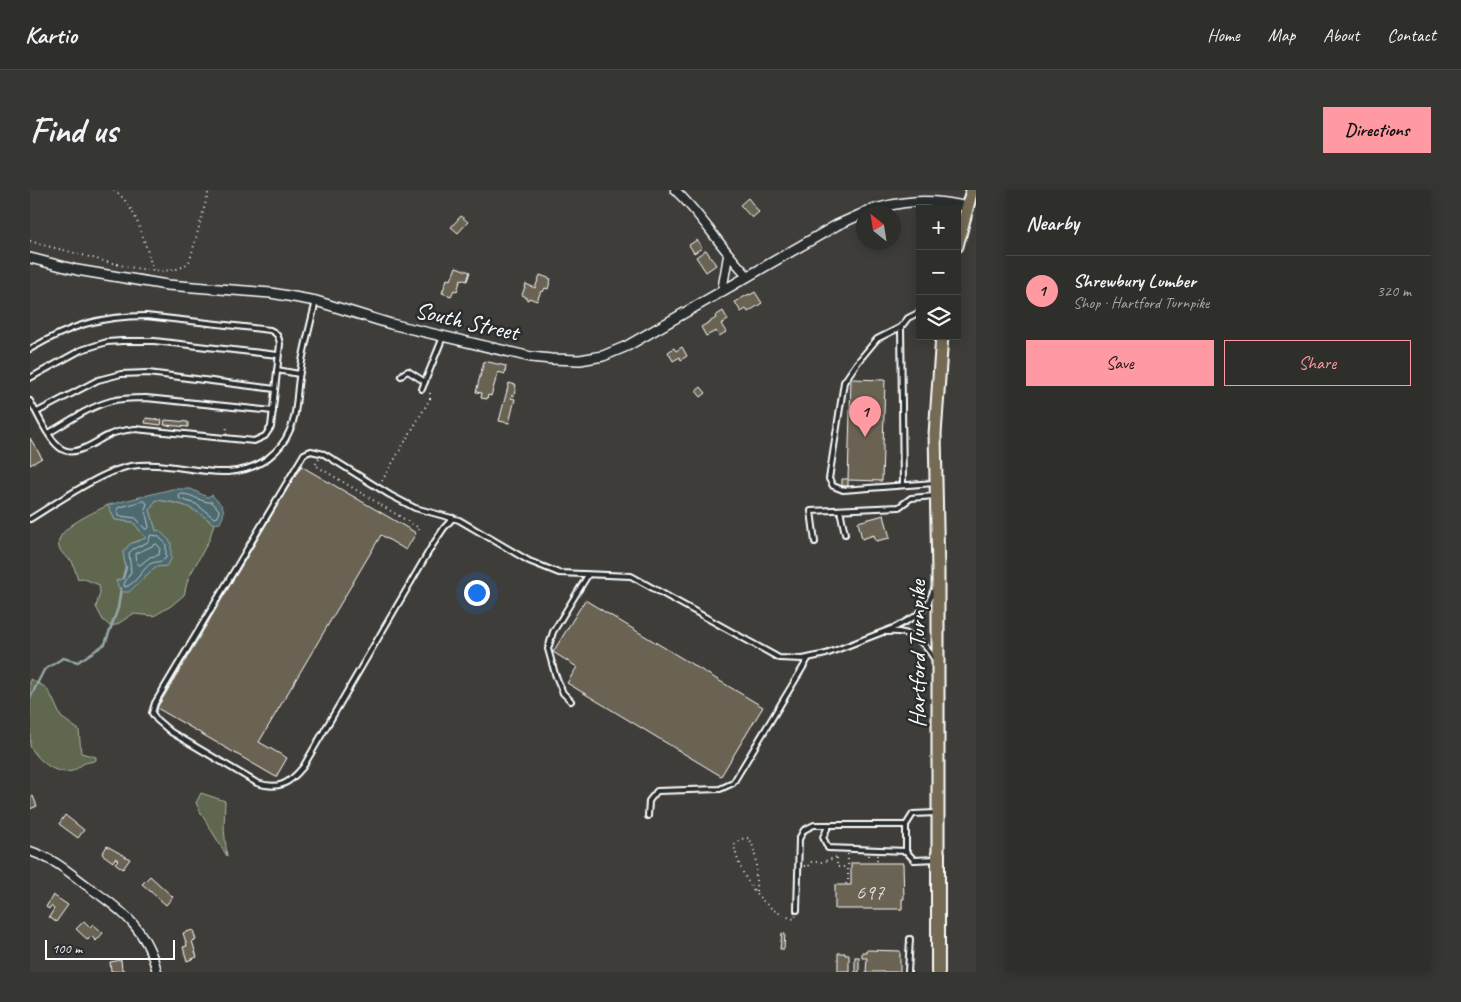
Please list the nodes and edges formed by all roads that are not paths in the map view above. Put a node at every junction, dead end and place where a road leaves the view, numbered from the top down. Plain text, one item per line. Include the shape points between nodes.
1 (674, 190) edge
2 (972, 190) edge
3 (892, 205) edge
4 (972, 208) edge
5 (856, 217) edge
6 (961, 236) edge
7 (728, 256) junction
8 (30, 258) edge
9 (748, 276) junction
10 (722, 291) junction
11 (316, 301) junction
12 (916, 314) edge
13 (900, 327) junction
14 (443, 337) junction
15 (942, 340) edge
16 (30, 349) edge
17 (278, 355) junction
18 (277, 370) junction
19 (299, 374) junction
20 (401, 376) dead end
21 (30, 378) edge
22 (425, 382) junction
23 (275, 389) junction
24 (424, 390) road end
25 (30, 400) edge
26 (273, 411) junction
27 (36, 412) junction
28 (49, 433) junction
29 (936, 483) junction
30 (903, 485) junction
31 (937, 496) junction
32 (840, 510) junction
33 (453, 518) junction
34 (30, 519) edge
35 (845, 534) dead end
36 (815, 542) dead end
37 (588, 576) junction
38 (938, 580) junction
39 (882, 633) junction
40 (808, 659) junction
41 (938, 664) junction
42 (571, 701) dead end
43 (938, 813) junction
44 (648, 816) dead end
45 (829, 825) junction
46 (906, 825) junction
47 (30, 851) edge
48 (906, 851) junction
49 (938, 856) junction
50 (797, 910) road end
51 (910, 939) dead end
52 (157, 972) edge
53 (908, 972) edge
54 (938, 972) edge

1 - 7 street via 702,219
2 - 4 main road
3 - 4 street, South Street via 922,200
4 - 6 main road
5 - 9 street, South Street
7 - 9 street
7 - 10 street
8 - 11 street, South Street via 77,270 167,285 271,293
9 - 10 street, South Street
10 - 14 street, South Street via 627,346 592,358 531,357
11 - 14 street, South Street
11 - 19 lane
12 - 13 lane
13 - 30 lane
13 - 30 lane via 877,339 844,382 829,479 833,486 843,490
14 - 22 lane
15 - 29 main road, Hartford Turnpike via 935,418
16 - 17 lane via 92,321 146,316 270,330 279,337
17 - 18 lane
17 - 21 lane via 154,341 108,342 81,350
18 - 19 lane
18 - 23 lane
19 - 34 lane via 294,420 289,432 274,454 250,469 224,472 130,466 92,482
20 - 22 lane via 408,371
22 - 24 lane
23 - 26 lane
23 - 27 lane via 148,373 121,374 98,380
25 - 27 lane
26 - 28 lane via 128,398 97,406
26 - 28 lane via 268,432 254,441 135,429 117,432 78,451 69,451 60,448
27 - 28 lane
29 - 30 lane
29 - 31 main road, Hartford Turnpike
31 - 32 lane via 911,498 899,507
31 - 38 main road, Hartford Turnpike
32 - 35 lane
32 - 36 lane via 811,510
33 - 33 lane via 432,546 294,778 271,787 257,783 171,732 152,713 304,454 311,451 324,454 415,508
33 - 37 lane via 529,561 559,573
37 - 40 lane via 630,576 779,658
37 - 42 lane via 553,632 548,649 562,693
38 - 39 lane via 928,604 916,616
38 - 41 main road, Hartford Turnpike
39 - 40 lane
39 - 41 lane via 912,634 929,649
40 - 44 lane via 732,783 720,789 657,791 649,801
41 - 43 main road, Hartford Turnpike
43 - 46 lane via 913,814
43 - 49 main road, Hartford Turnpike
45 - 46 lane
45 - 48 lane via 823,837 828,848
45 - 50 lane via 814,825 804,830 799,840
46 - 48 lane
47 - 52 street via 58,863 129,918 150,949
48 - 49 lane via 914,860
49 - 54 highway, Hartford Turnpike
51 - 53 lane

